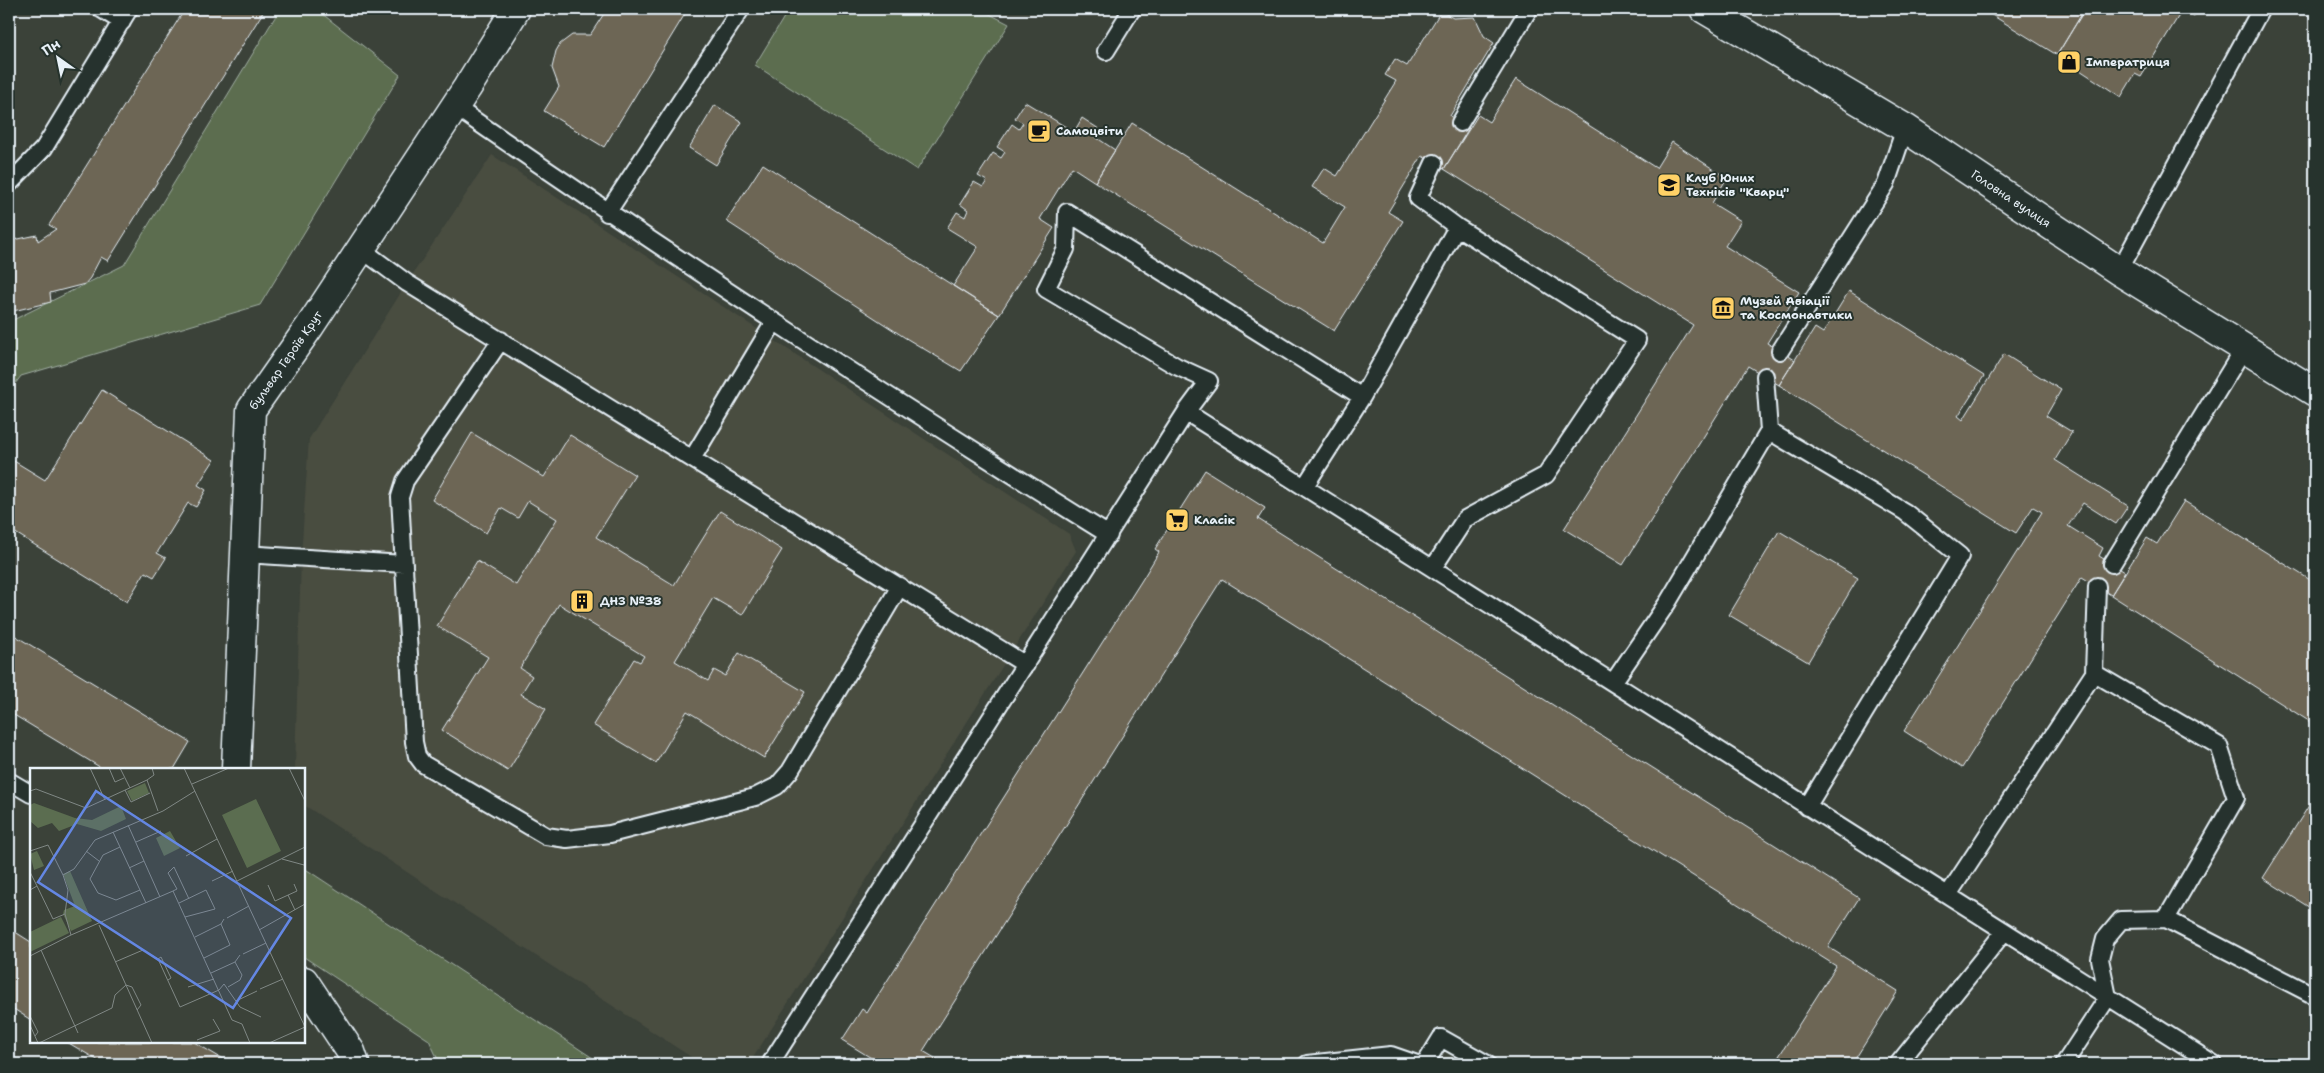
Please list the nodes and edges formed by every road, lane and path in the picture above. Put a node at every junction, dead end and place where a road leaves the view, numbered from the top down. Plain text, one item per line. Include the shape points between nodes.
1 (101, 9) edge
2 (516, 9) edge
3 (741, 9) edge
4 (1132, 9) edge
5 (1529, 9) edge
6 (1704, 9) edge
7 (2261, 9) edge
8 (126, 15) edge
9 (1106, 51) dead end
10 (454, 106) junction
11 (1460, 122) dead end
12 (1905, 128) junction
13 (1434, 163) dead end
14 (9, 184) edge
15 (607, 213) junction
16 (1457, 227) junction
17 (361, 249) junction
18 (2119, 271) junction
19 (774, 322) junction
20 (501, 340) junction
21 (2244, 348) junction
22 (1780, 351) dead end
23 (1765, 376) dead end
24 (2315, 392) edge
25 (1362, 397) junction
26 (1186, 412) junction
27 (1769, 431) junction
28 (692, 458) junction
29 (1304, 486) junction
30 (1109, 535) junction
31 (244, 554) junction
32 (404, 564) junction
33 (2112, 564) dead end
34 (1433, 568) junction
35 (900, 586) junction
36 (2097, 586) dead end
37 (1026, 665) junction
38 (2094, 673) junction
39 (1614, 682) junction
40 (236, 768) edge
41 (9, 781) edge
42 (30, 793) edge
43 (1806, 807) junction
44 (1948, 895) junction
45 (2166, 919) junction
46 (2004, 932) junction
47 (305, 982) edge
48 (2313, 990) edge
49 (2108, 997) junction
50 (356, 1064) edge
51 (770, 1064) edge
52 (1307, 1064) edge
53 (1418, 1064) edge
54 (1425, 1064) edge
55 (1487, 1064) edge
56 (1898, 1064) edge
57 (2064, 1064) edge
58 (2214, 1064) edge

1 - 8 lane
2 - 10 street, бульвар Героїв Крут
3 - 15 lane
4 - 9 lane
5 - 11 lane
6 - 12 street, Головна вулиця
7 - 18 lane
8 - 14 lane via 44,148
10 - 15 lane
10 - 17 street, бульвар Героїв Крут
12 - 18 street, Головна вулиця
12 - 22 lane via 1886,184
13 - 16 lane via 1418,198
15 - 19 lane
16 - 25 lane
16 - 34 lane via 1637,340 1546,475 1466,519
17 - 20 lane via 407,282
17 - 31 street, бульвар Героїв Крут via 251,410
18 - 21 street, Головна вулиця
19 - 28 lane
19 - 30 lane
20 - 28 lane
20 - 32 lane via 405,481 400,497
21 - 24 street, Головна вулиця
21 - 33 lane
23 - 27 lane
25 - 26 lane via 1067,212 1066,249 1046,289 1176,366 1209,381
25 - 29 lane
26 - 29 lane
26 - 30 lane
27 - 39 lane via 1668,602
27 - 43 lane via 1904,512 1960,556
28 - 35 lane
29 - 34 lane
30 - 37 lane
31 - 32 lane
31 - 40 street, бульвар Героїв Крут
32 - 35 lane via 417,756 423,764 546,836 567,839 619,832 756,797 777,786 790,771
34 - 39 lane
35 - 37 lane
36 - 38 lane
37 - 51 lane
38 - 44 lane
38 - 45 lane via 2219,746 2236,798
39 - 43 lane
41 - 42 lane
43 - 44 lane
44 - 46 lane
45 - 48 lane
45 - 49 lane via 2121,920 2105,939 2100,959
46 - 49 lane
46 - 56 lane
47 - 50 street
49 - 57 lane
49 - 58 lane
52 - 53 lane via 1391,1055
54 - 55 lane via 1441,1038

